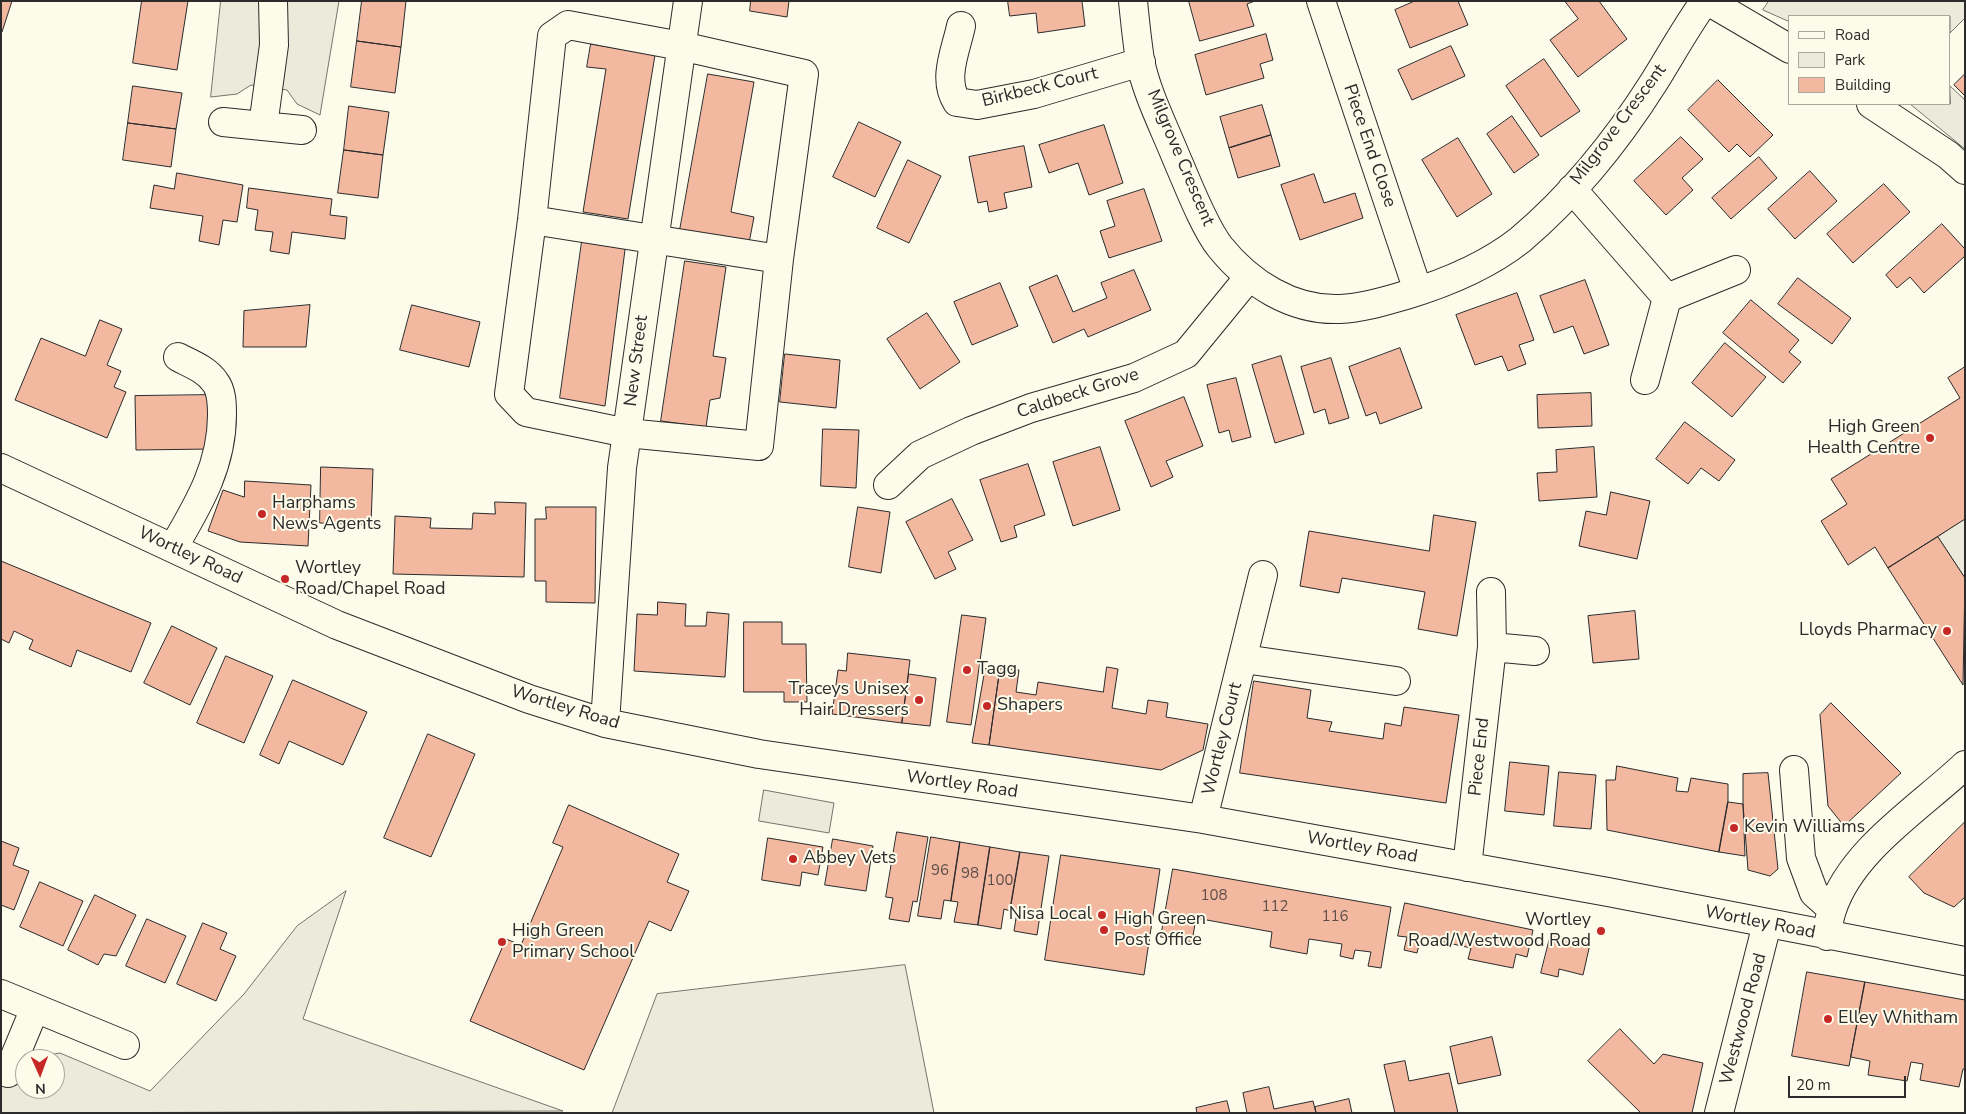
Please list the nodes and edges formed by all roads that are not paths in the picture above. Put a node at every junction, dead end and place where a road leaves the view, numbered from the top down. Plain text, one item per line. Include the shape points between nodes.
1 (274, 1) edge
2 (688, 1) edge
3 (1133, 1) edge
4 (1320, 1) edge
5 (1706, 1) edge
6 (961, 26) dead end
7 (681, 46) junction
8 (1788, 48) edge
9 (1141, 62) junction
10 (1873, 105) edge
11 (223, 122) dead end
12 (263, 126) junction
13 (302, 130) dead end
14 (1965, 170) edge
15 (1572, 189) junction
16 (532, 220) junction
17 (653, 237) junction
18 (780, 259) junction
19 (1736, 270) dead end
20 (1249, 278) junction
21 (1418, 291) junction
22 (1667, 298) junction
23 (178, 357) dead end
24 (1645, 380) dead end
25 (627, 433) junction
26 (1, 468) edge
27 (888, 486) dead end
28 (173, 548) junction
29 (1263, 575) dead end
30 (1491, 592) dead end
31 (1492, 647) junction
32 (1535, 651) dead end
33 (1244, 658) junction
34 (1396, 681) dead end
35 (605, 723) junction
36 (1965, 765) edge
37 (1794, 770) dead end
38 (1203, 819) junction
39 (1467, 867) junction
40 (1832, 909) junction
41 (1768, 924) junction
42 (1826, 936) junction
43 (1965, 961) edge
44 (1, 994) edge
45 (35, 1008) junction
46 (125, 1045) dead end
47 (8, 1073) dead end
48 (1719, 1113) edge

1 - 12 street via 274,45
2 - 7 street, New Street
3 - 9 street, Milgrove Crescent
4 - 21 street, Piece End Close
5 - 8 street
5 - 15 street, Milgrove Crescent via 1653,84
6 - 9 street, Birkbeck Court via 949,79 957,102 978,105 1034,94
7 - 16 street via 568,25 552,36
7 - 17 street, New Street
7 - 18 street via 804,74
9 - 20 street, Milgrove Crescent via 1188,185 1218,245
10 - 14 street
11 - 12 street
12 - 13 street
15 - 21 street, Milgrove Crescent via 1519,240 1490,260
15 - 22 street
16 - 17 street
16 - 25 street via 509,394 526,412
17 - 18 street
17 - 25 street, New Street
18 - 25 street via 759,446
19 - 22 street
20 - 21 street, Milgrove Crescent via 1285,299 1313,307 1339,309 1372,305
20 - 27 street, Caldbeck Grove via 1186,354 1134,378 1031,408 971,431 920,456
22 - 24 street
23 - 28 street via 207,372 217,384 222,399 222,437 204,495
25 - 35 street, New Street
26 - 28 street, Wortley Road
28 - 35 street, Wortley Road via 337,625 529,699
29 - 33 street, Wortley Court
30 - 31 street, Piece End
31 - 32 street
31 - 39 street, Piece End
33 - 34 street, Wortley Court
33 - 38 street, Wortley Court
35 - 38 street, Wortley Road via 759,754
36 - 40 street via 1878,842 1843,885
37 - 40 street via 1801,858 1814,893
38 - 39 street, Wortley Road
39 - 41 street, Wortley Road
40 - 42 street
41 - 42 street, Wortley Road
41 - 48 street, Westwood Road
42 - 43 street, Wortley Road
44 - 45 street
45 - 46 street
45 - 47 street

